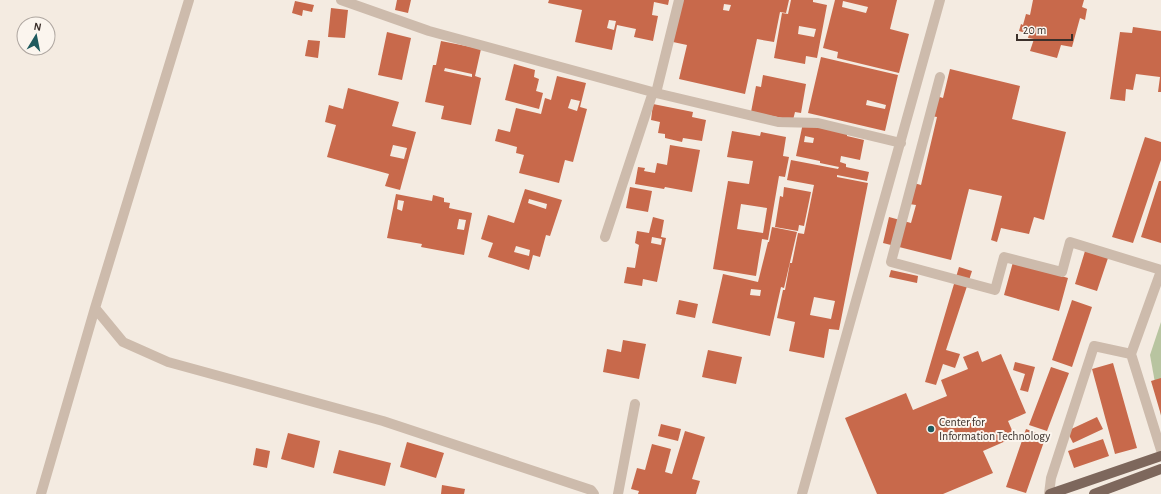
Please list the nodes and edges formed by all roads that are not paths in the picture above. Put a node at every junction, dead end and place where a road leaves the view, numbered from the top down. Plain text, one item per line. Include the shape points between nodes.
1 (189, 0) edge
2 (341, 0) edge
3 (679, 0) edge
4 (940, 0) edge
5 (940, 77) dead end
6 (655, 92) junction
7 (901, 143) junction
8 (605, 237) dead end
9 (1161, 270) edge
10 (95, 308) junction
11 (1130, 354) junction
12 (634, 404) dead end
13 (1161, 450) edge
14 (1161, 456) edge
15 (1161, 469) edge
16 (41, 494) edge
17 (594, 494) edge
18 (618, 494) edge
19 (802, 494) edge
20 (1049, 494) edge
21 (1094, 494) edge

1 - 10 street
2 - 6 street via 429,31
3 - 6 street
4 - 7 street
5 - 9 street via 891,262 994,290 1004,257 1062,272 1070,242
6 - 7 street via 778,122 818,123
6 - 8 street
7 - 19 street
9 - 11 street
10 - 16 street
10 - 17 street via 124,342 168,362 383,421 592,490
11 - 13 street
11 - 20 street via 1094,346 1051,478
12 - 18 street
14 - 20 main road
15 - 21 main road

